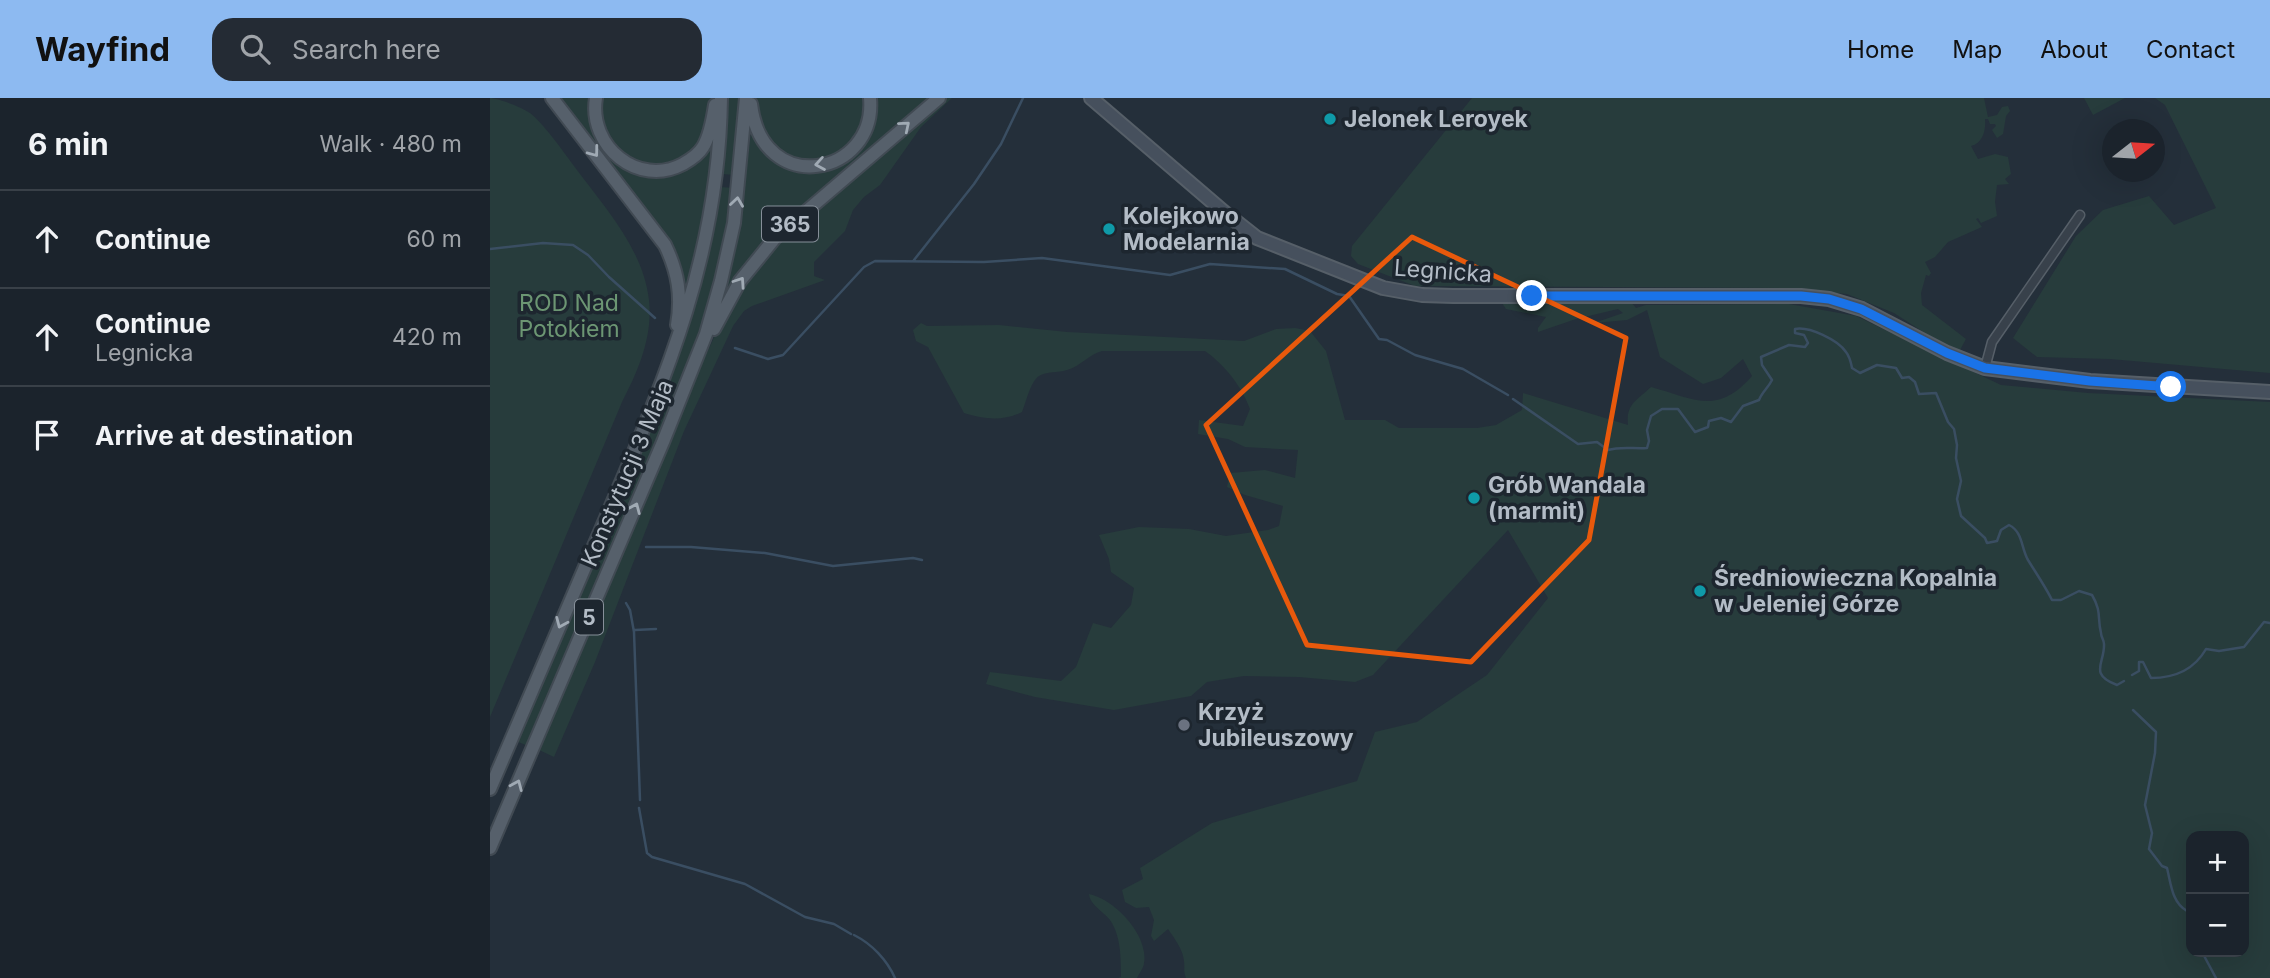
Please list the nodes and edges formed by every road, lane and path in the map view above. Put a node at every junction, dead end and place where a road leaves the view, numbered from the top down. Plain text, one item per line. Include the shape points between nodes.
1 (552, 98) edge
2 (596, 98) edge
3 (718, 98) edge
4 (748, 98) edge
5 (870, 98) edge
6 (939, 98) edge
7 (1091, 98) edge
8 (2080, 215) dead end
9 (1985, 368) junction
10 (664, 380) junction
11 (686, 386) junction
12 (2270, 392) edge
13 (494, 770) edge
14 (490, 789) edge
15 (490, 848) edge

1 -> 10 main road via 665,245 675,267 679,314
2 - 3 main road via 596,121 614,155 637,168 658,171 680,166 702,149
3 - 10 main road, Konstytucji 3 Maja / 5 via 709,223 693,295
5 -> 4 main road via 867,126 856,145 837,160 813,166 790,163 769,150 756,130
11 -> 4 main road, Konstytucji 3 Maja / 5 via 706,334 728,252
11 -> 6 main road, 365 via 729,299 765,249
7 - 9 main road, Legnicka via 1257,237 1383,288 1453,296 1819,298 1878,316
8 - 9 street via 1992,342
9 - 12 main road, Legnicka via 2090,381
10 -> 13 main road, Konstytucji 3 Maja / 5
15 -> 11 main road, Konstytucji 3 Maja / 5
13 - 14 main road, Konstytucji 3 Maja / 5

